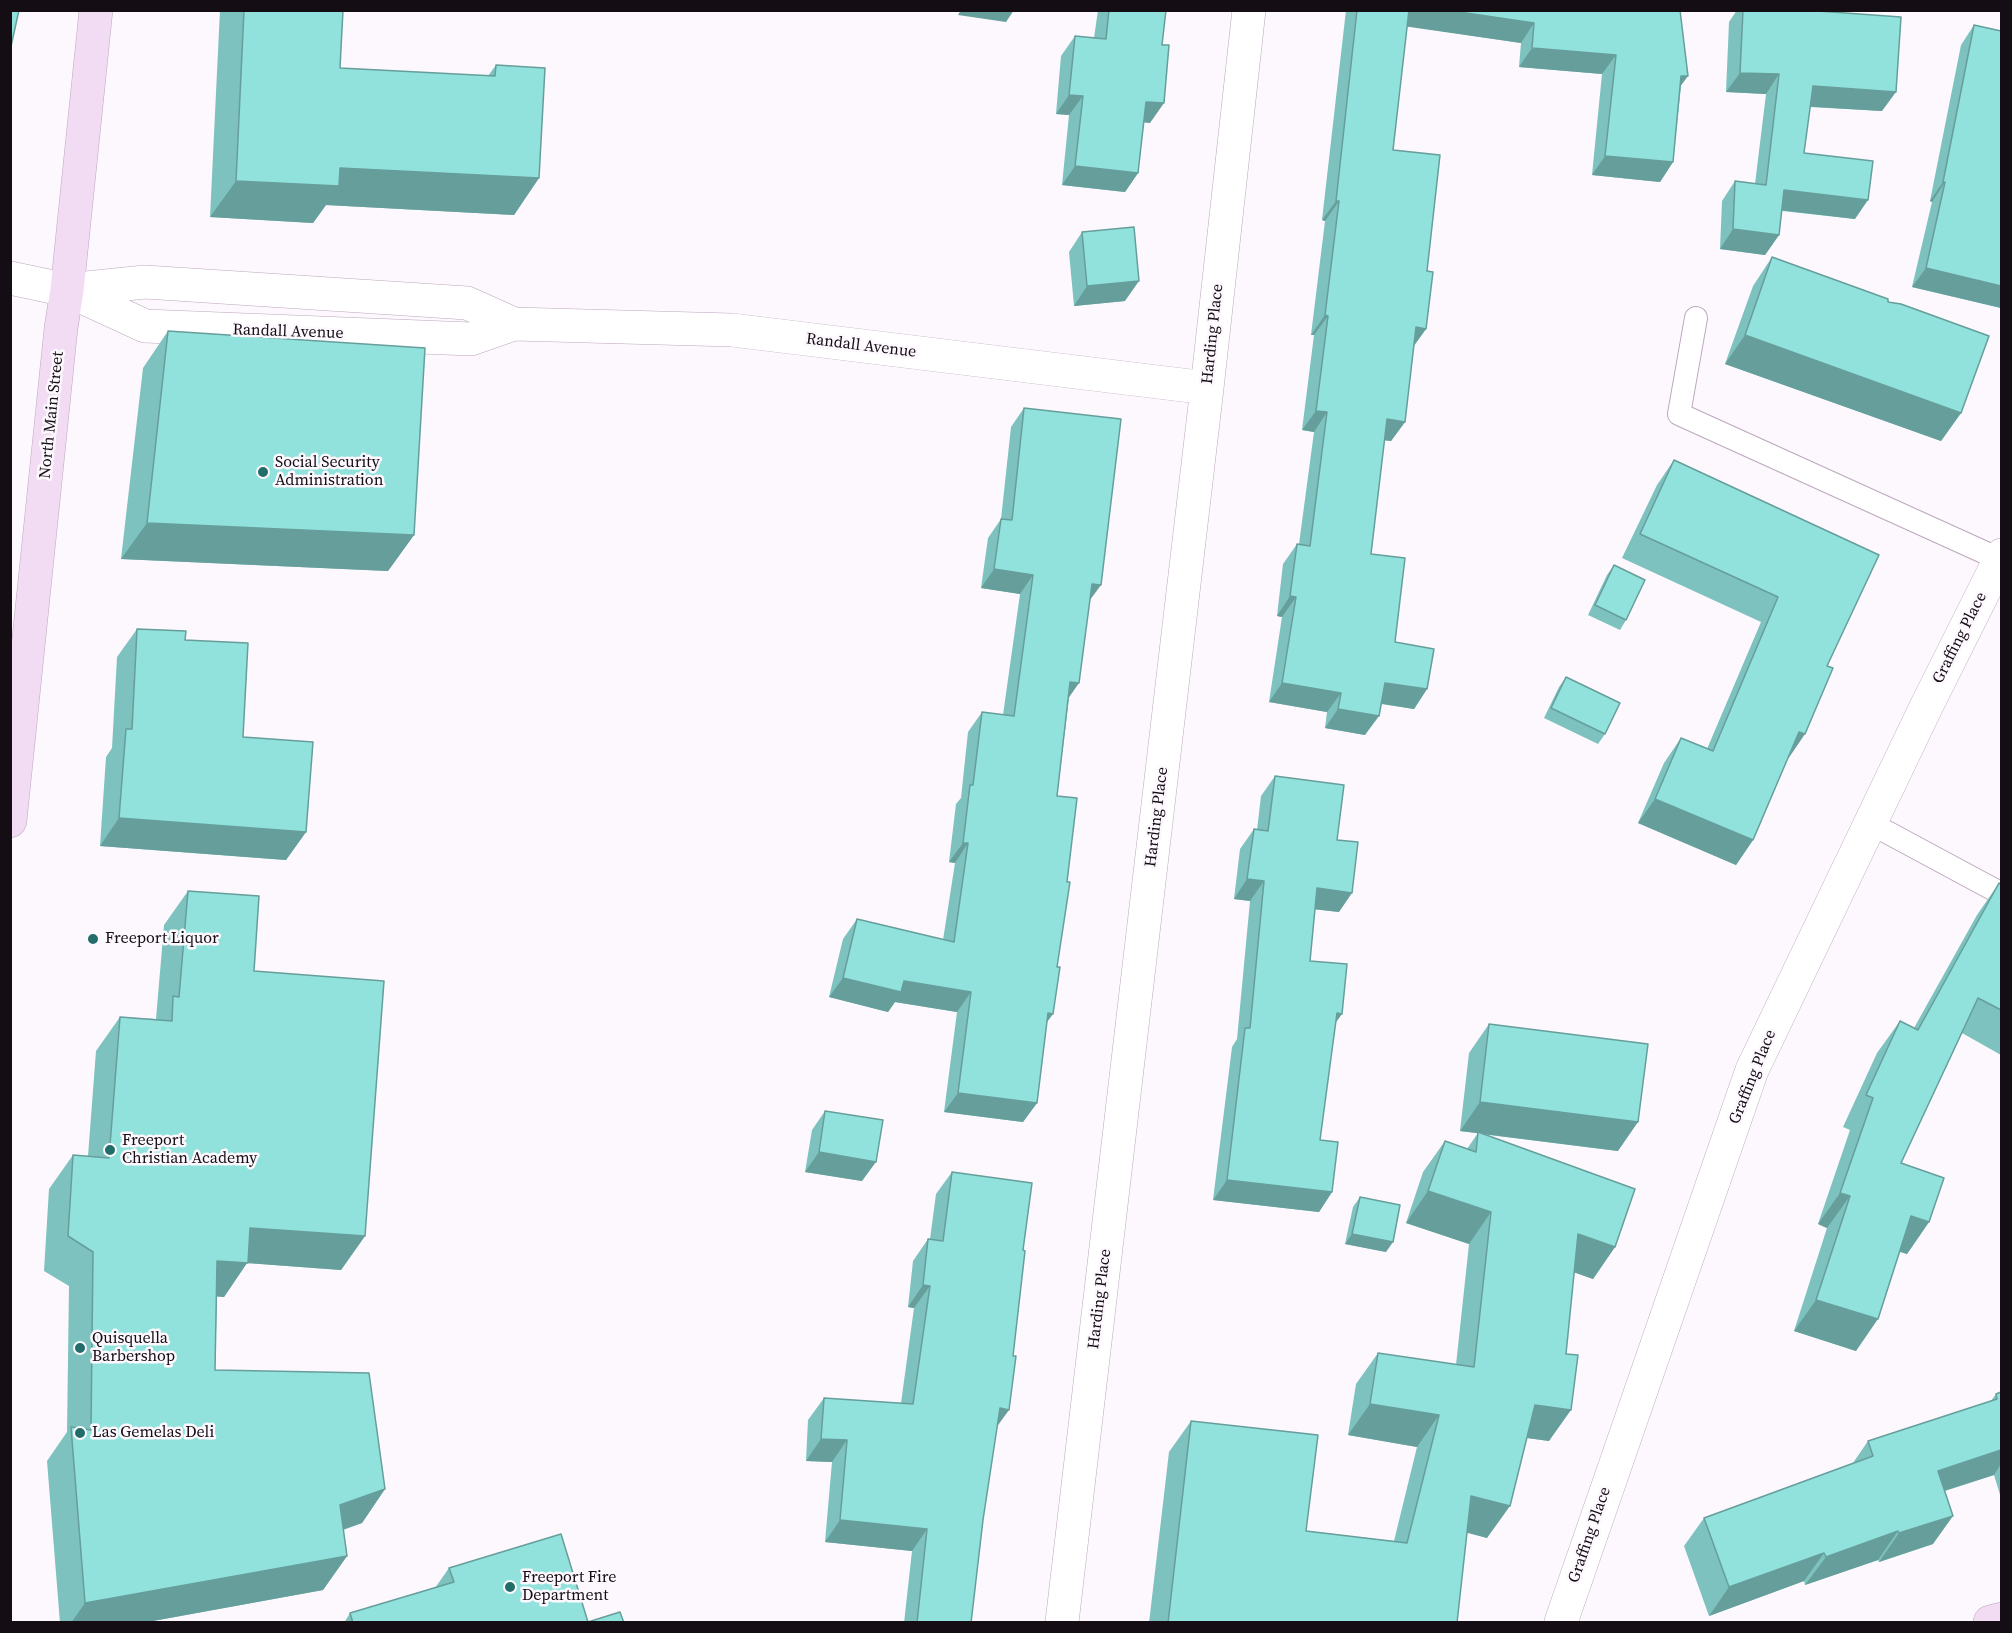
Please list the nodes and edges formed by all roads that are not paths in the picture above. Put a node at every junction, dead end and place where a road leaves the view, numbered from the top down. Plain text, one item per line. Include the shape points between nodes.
1 (96, 10) edge
2 (1249, 10) edge
3 (10, 278) edge
4 (68, 290) junction
5 (1696, 318) dead end
6 (514, 324) junction
7 (1207, 388) junction
8 (2000, 557) edge
9 (10, 821) edge
10 (1870, 823) junction
11 (2001, 894) edge
12 (2001, 1619) edge
13 (1062, 1623) edge
14 (1561, 1623) edge
15 (1990, 1623) edge

1 - 4 main road, North Main Street
2 - 7 street, Harding Place
3 - 4 street, Randall Avenue
4 - 6 street, Randall Avenue via 145,282 467,303
4 - 6 street, Randall Avenue via 145,326 471,339
4 - 9 main road, North Main Street
5 - 8 lane via 1679,414
6 - 7 street, Randall Avenue via 732,330
7 - 13 street, Harding Place
8 - 10 street, Graffing Place
10 - 11 lane
10 - 14 street, Graffing Place via 1752,1071
12 - 15 main road

